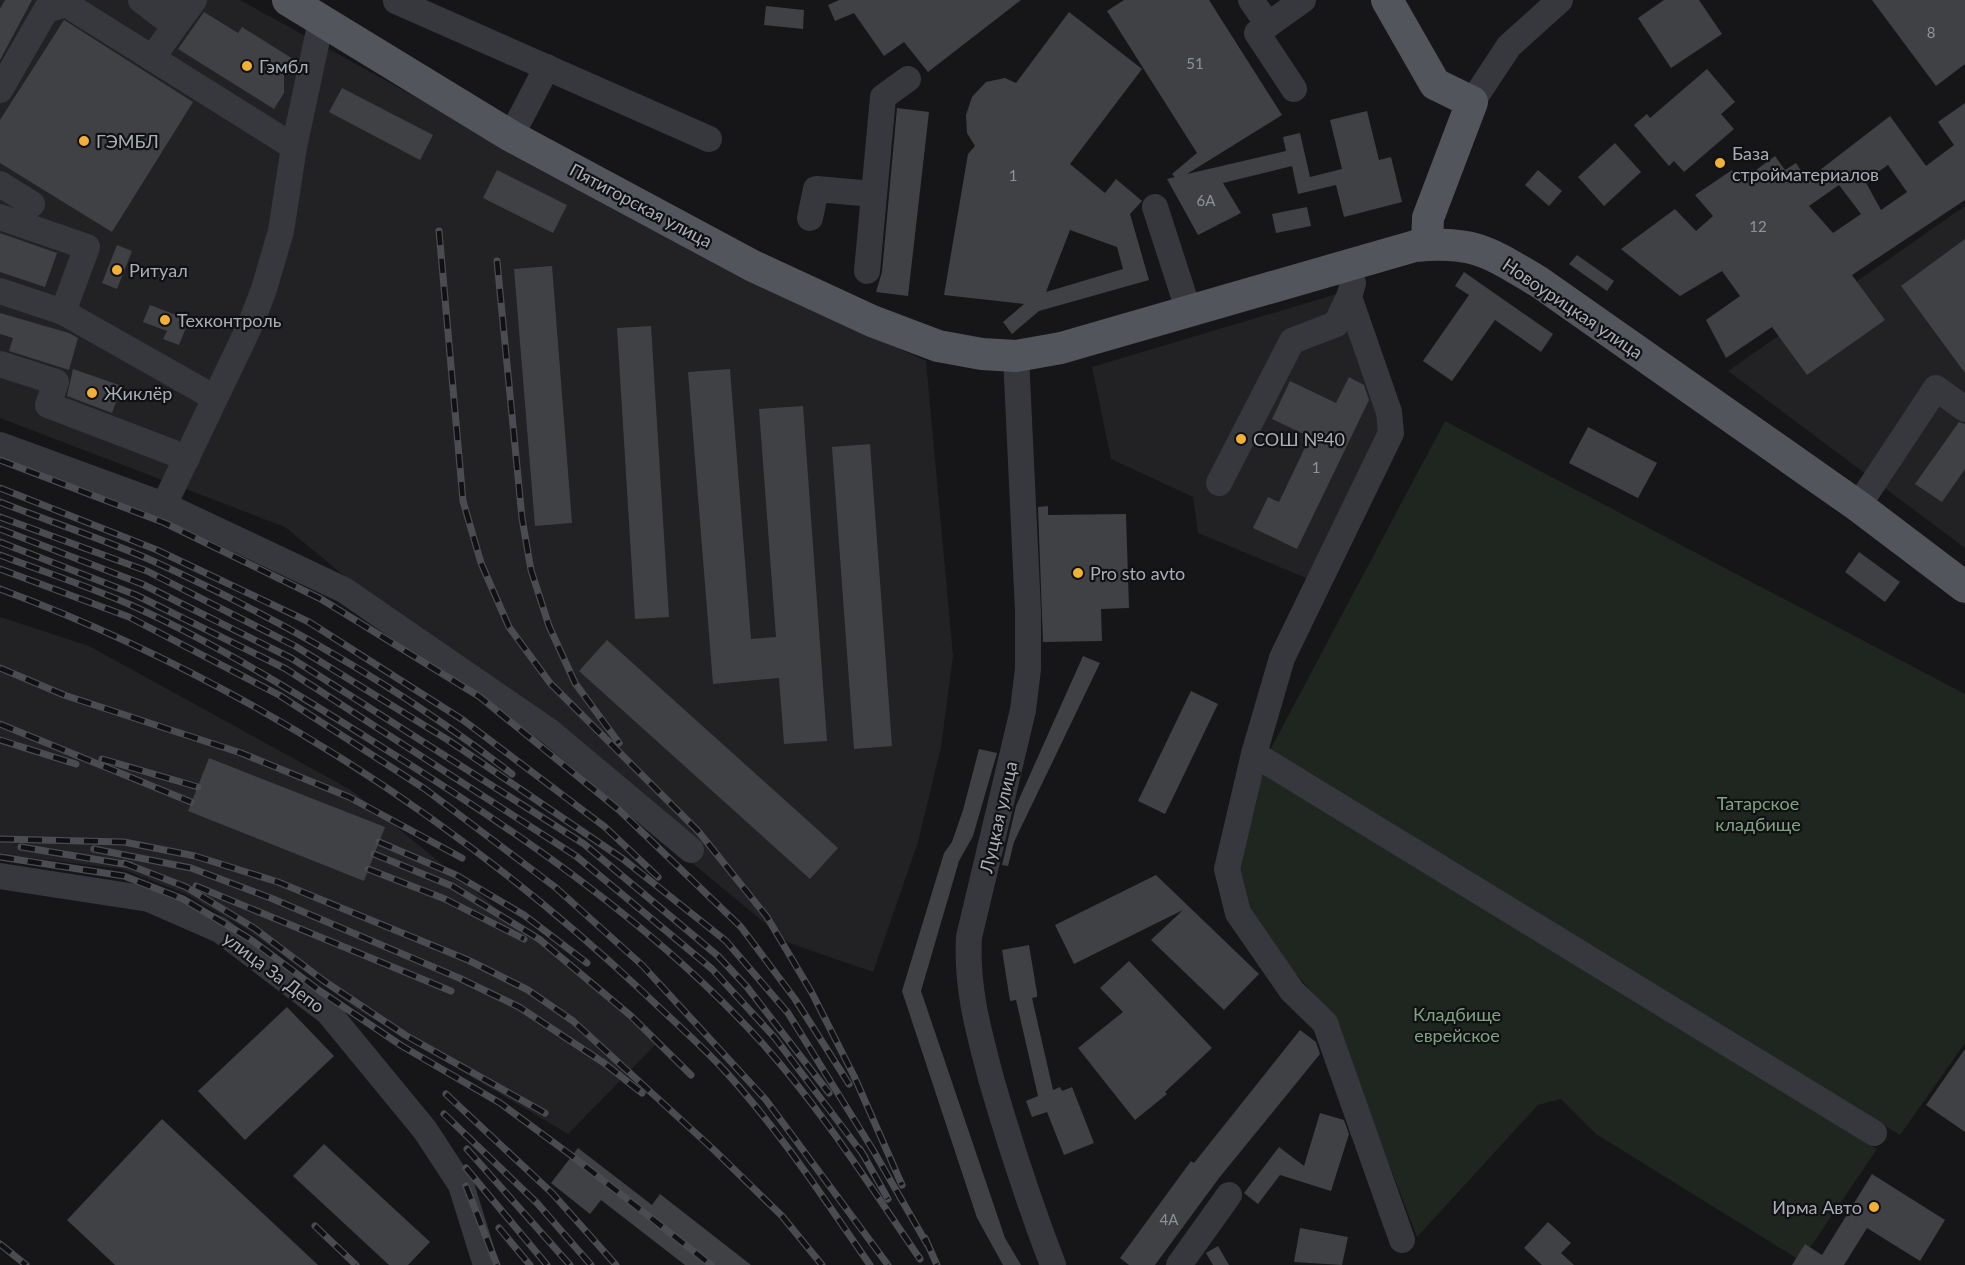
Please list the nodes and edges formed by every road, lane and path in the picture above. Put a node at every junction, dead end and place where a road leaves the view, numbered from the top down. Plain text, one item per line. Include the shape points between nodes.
1 (141, 0) edge
2 (172, 0) edge
3 (194, 0) edge
4 (288, 0) edge
5 (1251, 0) edge
6 (1303, 0) edge
7 (1387, 0) edge
8 (1560, 0) edge
9 (396, 1) edge
10 (321, 21) junction
11 (1268, 25) junction
12 (152, 58) junction
13 (547, 68) junction
14 (908, 79) dead end
15 (1294, 89) dead end
16 (0, 90) edge
17 (1472, 102) junction
18 (511, 136) junction
19 (709, 139) dead end
20 (294, 147) junction
21 (0, 184) edge
22 (874, 194) junction
23 (32, 204) dead end
24 (1155, 207) dead end
25 (0, 217) edge
26 (810, 218) dead end
27 (1427, 244) junction
28 (1347, 264) junction
29 (867, 271) dead end
30 (0, 291) edge
31 (1349, 297) junction
32 (63, 312) junction
33 (1190, 312) junction
34 (1016, 356) junction
35 (0, 364) edge
36 (215, 398) junction
37 (1965, 409) edge
38 (0, 446) edge
39 (187, 458) junction
40 (1219, 483) dead end
41 (164, 505) junction
42 (1858, 506) junction
43 (1965, 587) edge
44 (1254, 754) junction
45 (691, 850) dead end
46 (0, 876) edge
47 (1874, 1134) dead end
48 (1229, 1196) dead end
49 (1402, 1240) dead end
50 (486, 1265) edge
51 (1053, 1265) edge
52 (1179, 1265) edge

1 - 2 street via 163,17
3 - 12 street
4 - 10 main road, Пятигорская улица
5 - 11 street
6 - 11 street
7 - 17 main road via 1435,84
8 - 17 street via 1509,46
9 - 13 street
10 - 18 main road, Пятигорская улица
10 - 20 street
11 - 15 street via 1257,33
12 - 16 street via 66,4 46,10
12 - 20 street
13 - 18 street
13 - 19 street
14 - 22 street via 884,97
17 - 27 main road via 1428,218
18 - 34 main road, Пятигорская улица via 753,266 872,321 938,346
20 - 36 street via 281,231 264,290
21 - 23 street
22 - 26 street via 816,189
22 - 29 street
24 - 33 street
25 - 32 street via 87,247
27 - 28 main road, Новоурицкая улица
27 - 42 main road, Новоурицкая улица via 1460,244 1490,254 1539,282
28 - 31 street via 1353,283
28 - 33 main road, Новоурицкая улица
30 - 32 street
31 - 40 street via 1336,324 1292,341
31 - 44 street via 1389,412 1391,433 1282,658
32 - 36 street
33 - 34 main road, Новоурицкая улица via 1061,348
34 - 51 street, Луцкая улица via 1028,669 1023,711 969,937 967,966 974,1016 999,1105
35 - 39 street via 56,382 48,405
36 - 39 street
37 - 42 street via 1936,388
38 - 41 street
39 - 41 street
41 - 45 street via 344,590 549,731
42 - 43 main road, Новоурицкая улица
44 - 47 street
44 - 49 street via 1227,869 1239,913 1292,991 1324,1023
46 - 50 street, улица За Депо via 149,899 220,930 328,1012 425,1130 461,1185
48 - 52 street

